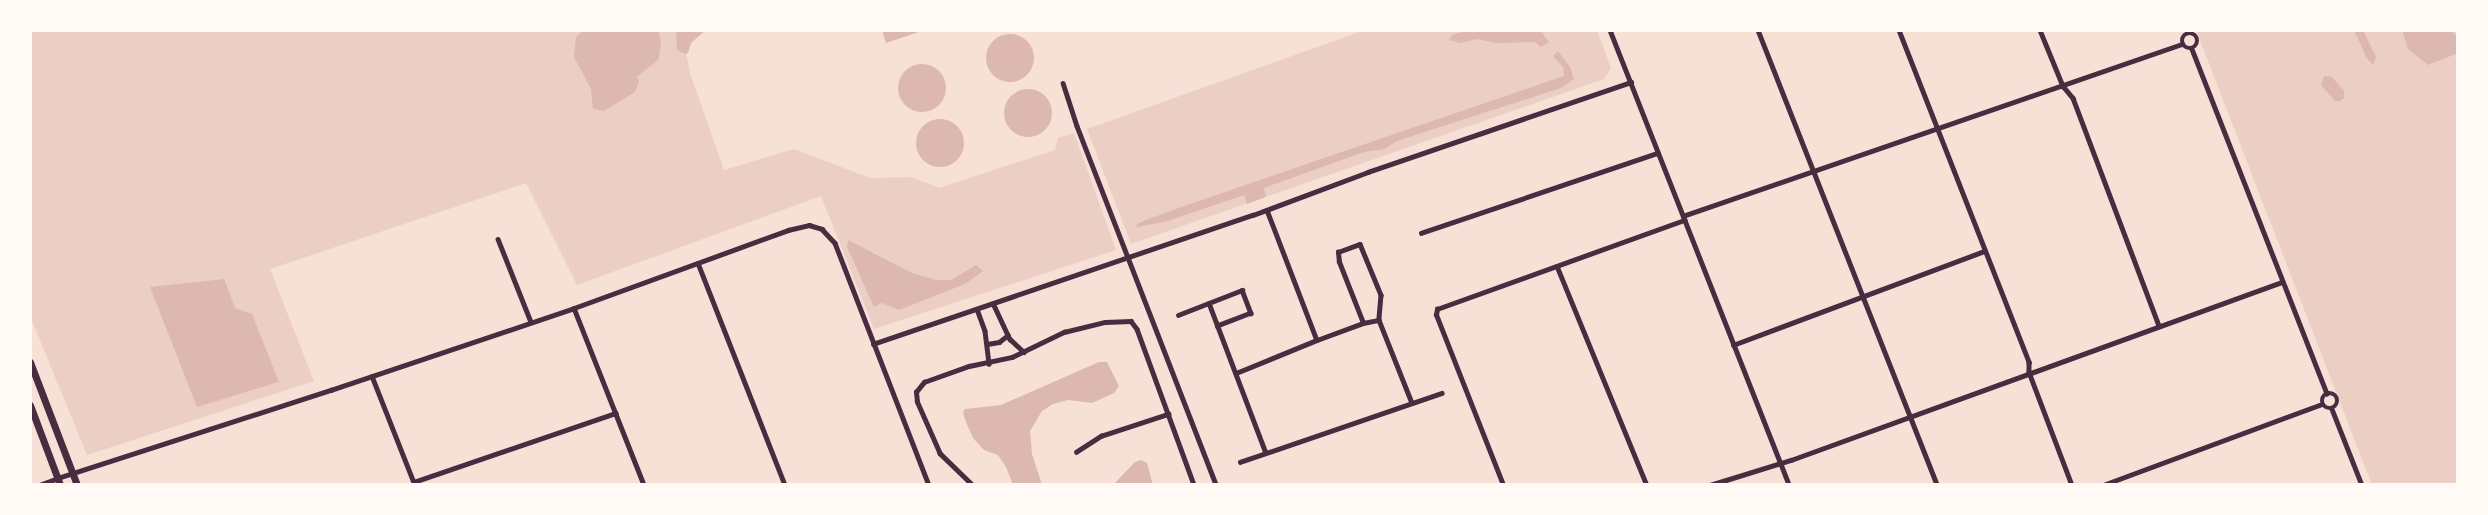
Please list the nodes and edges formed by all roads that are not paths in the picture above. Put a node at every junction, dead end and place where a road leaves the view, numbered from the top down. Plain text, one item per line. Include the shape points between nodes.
1 (1610, 30) edge
2 (1758, 30) edge
3 (1899, 30) edge
4 (2040, 30) edge
5 (2185, 32) edge
6 (2182, 44) junction
7 (2192, 49) junction
8 (1630, 82) junction
9 (1063, 83) dead end
10 (2063, 86) junction
11 (1937, 130) junction
12 (1658, 153) junction
13 (1814, 170) junction
14 (1267, 210) junction
15 (1683, 218) junction
16 (1421, 233) dead end
17 (498, 239) dead end
18 (1984, 251) junction
19 (1129, 258) junction
20 (698, 264) junction
21 (1557, 266) junction
22 (2282, 282) junction
23 (1863, 296) junction
24 (993, 303) junction
25 (1209, 303) junction
26 (574, 308) junction
27 (977, 309) junction
28 (1178, 315) dead end
29 (1379, 320) junction
30 (531, 322) junction
31 (1363, 323) junction
32 (1217, 326) junction
33 (2160, 326) junction
34 (1008, 335) junction
35 (1317, 340) junction
36 (873, 344) junction
37 (987, 344) junction
38 (1733, 345) junction
39 (1024, 352) junction
40 (30, 362) edge
41 (989, 364) junction
42 (2029, 372) junction
43 (1236, 373) junction
44 (372, 376) junction
45 (1442, 393) dead end
46 (2327, 394) junction
47 (1412, 403) junction
48 (2322, 404) junction
49 (30, 405) edge
50 (2332, 409) junction
51 (616, 413) junction
52 (1167, 414) junction
53 (1910, 416) junction
54 (1076, 452) dead end
55 (1266, 453) junction
56 (1240, 462) dead end
57 (1780, 464) junction
58 (72, 473) junction
59 (59, 481) edge
60 (415, 484) edge
61 (39, 485) edge
62 (77, 485) edge
63 (644, 485) edge
64 (784, 485) edge
65 (929, 485) edge
66 (972, 485) edge
67 (1194, 485) edge
68 (1216, 485) edge
69 (1503, 485) edge
70 (1647, 485) edge
71 (1710, 485) edge
72 (1789, 485) edge
73 (1937, 485) edge
74 (2072, 485) edge
75 (2103, 485) edge
76 (2361, 485) edge

1 - 8 street
2 - 13 street
3 - 11 street
4 - 10 street
5 - 6 street
5 - 7 street via 2197,37 2197,45
6 - 7 street
6 - 10 street
7 - 22 street
8 - 12 street
8 - 14 street
9 - 19 street
10 - 11 street
10 - 33 street via 2073,98
11 - 13 street
11 - 18 street
12 - 15 street
12 - 16 street
13 - 15 street
13 - 23 street
14 - 19 street
14 - 35 street
15 - 21 street
15 - 38 street
17 - 30 street
18 - 23 street
18 - 42 street via 2029,362
19 - 24 street
19 - 68 street
20 - 26 street
20 - 36 street via 799,227 817,227 835,243
20 - 64 street
21 - 69 street via 1437,309 1436,315
21 - 70 street
22 - 33 street
22 - 46 street
23 - 38 street
23 - 53 street
24 - 27 street
24 - 34 street
25 - 28 street
25 - 32 street
25 - 32 street via 1242,290 1251,313
26 - 30 street
26 - 51 street
27 - 36 street
27 - 37 street
29 - 31 street
29 - 31 street via 1381,295 1360,244 1338,252
29 - 47 street
30 - 44 street
31 - 35 street
32 - 43 street
33 - 42 street
34 - 37 street
34 - 39 street
35 - 43 street
36 - 65 street
37 - 41 street
38 - 57 street
39 - 41 street
39 - 52 street via 1064,332 1105,322 1131,321 1137,328
40 - 58 main road
41 - 66 street via 939,376 924,382 916,392 940,454
42 - 53 street
42 - 74 street
43 - 55 street
44 - 58 street
44 - 60 street
45 - 47 street
46 - 48 street
46 - 50 street via 2334,394 2337,399
47 - 55 street
48 - 50 street
48 - 75 street
49 - 59 main road
50 - 76 street
51 - 60 street
51 - 63 street
52 - 54 street via 1101,436
52 - 67 street
53 - 57 street
53 - 73 street
55 - 56 street
57 - 71 street
57 - 72 street
58 - 59 street
58 - 62 main road
59 - 61 street

